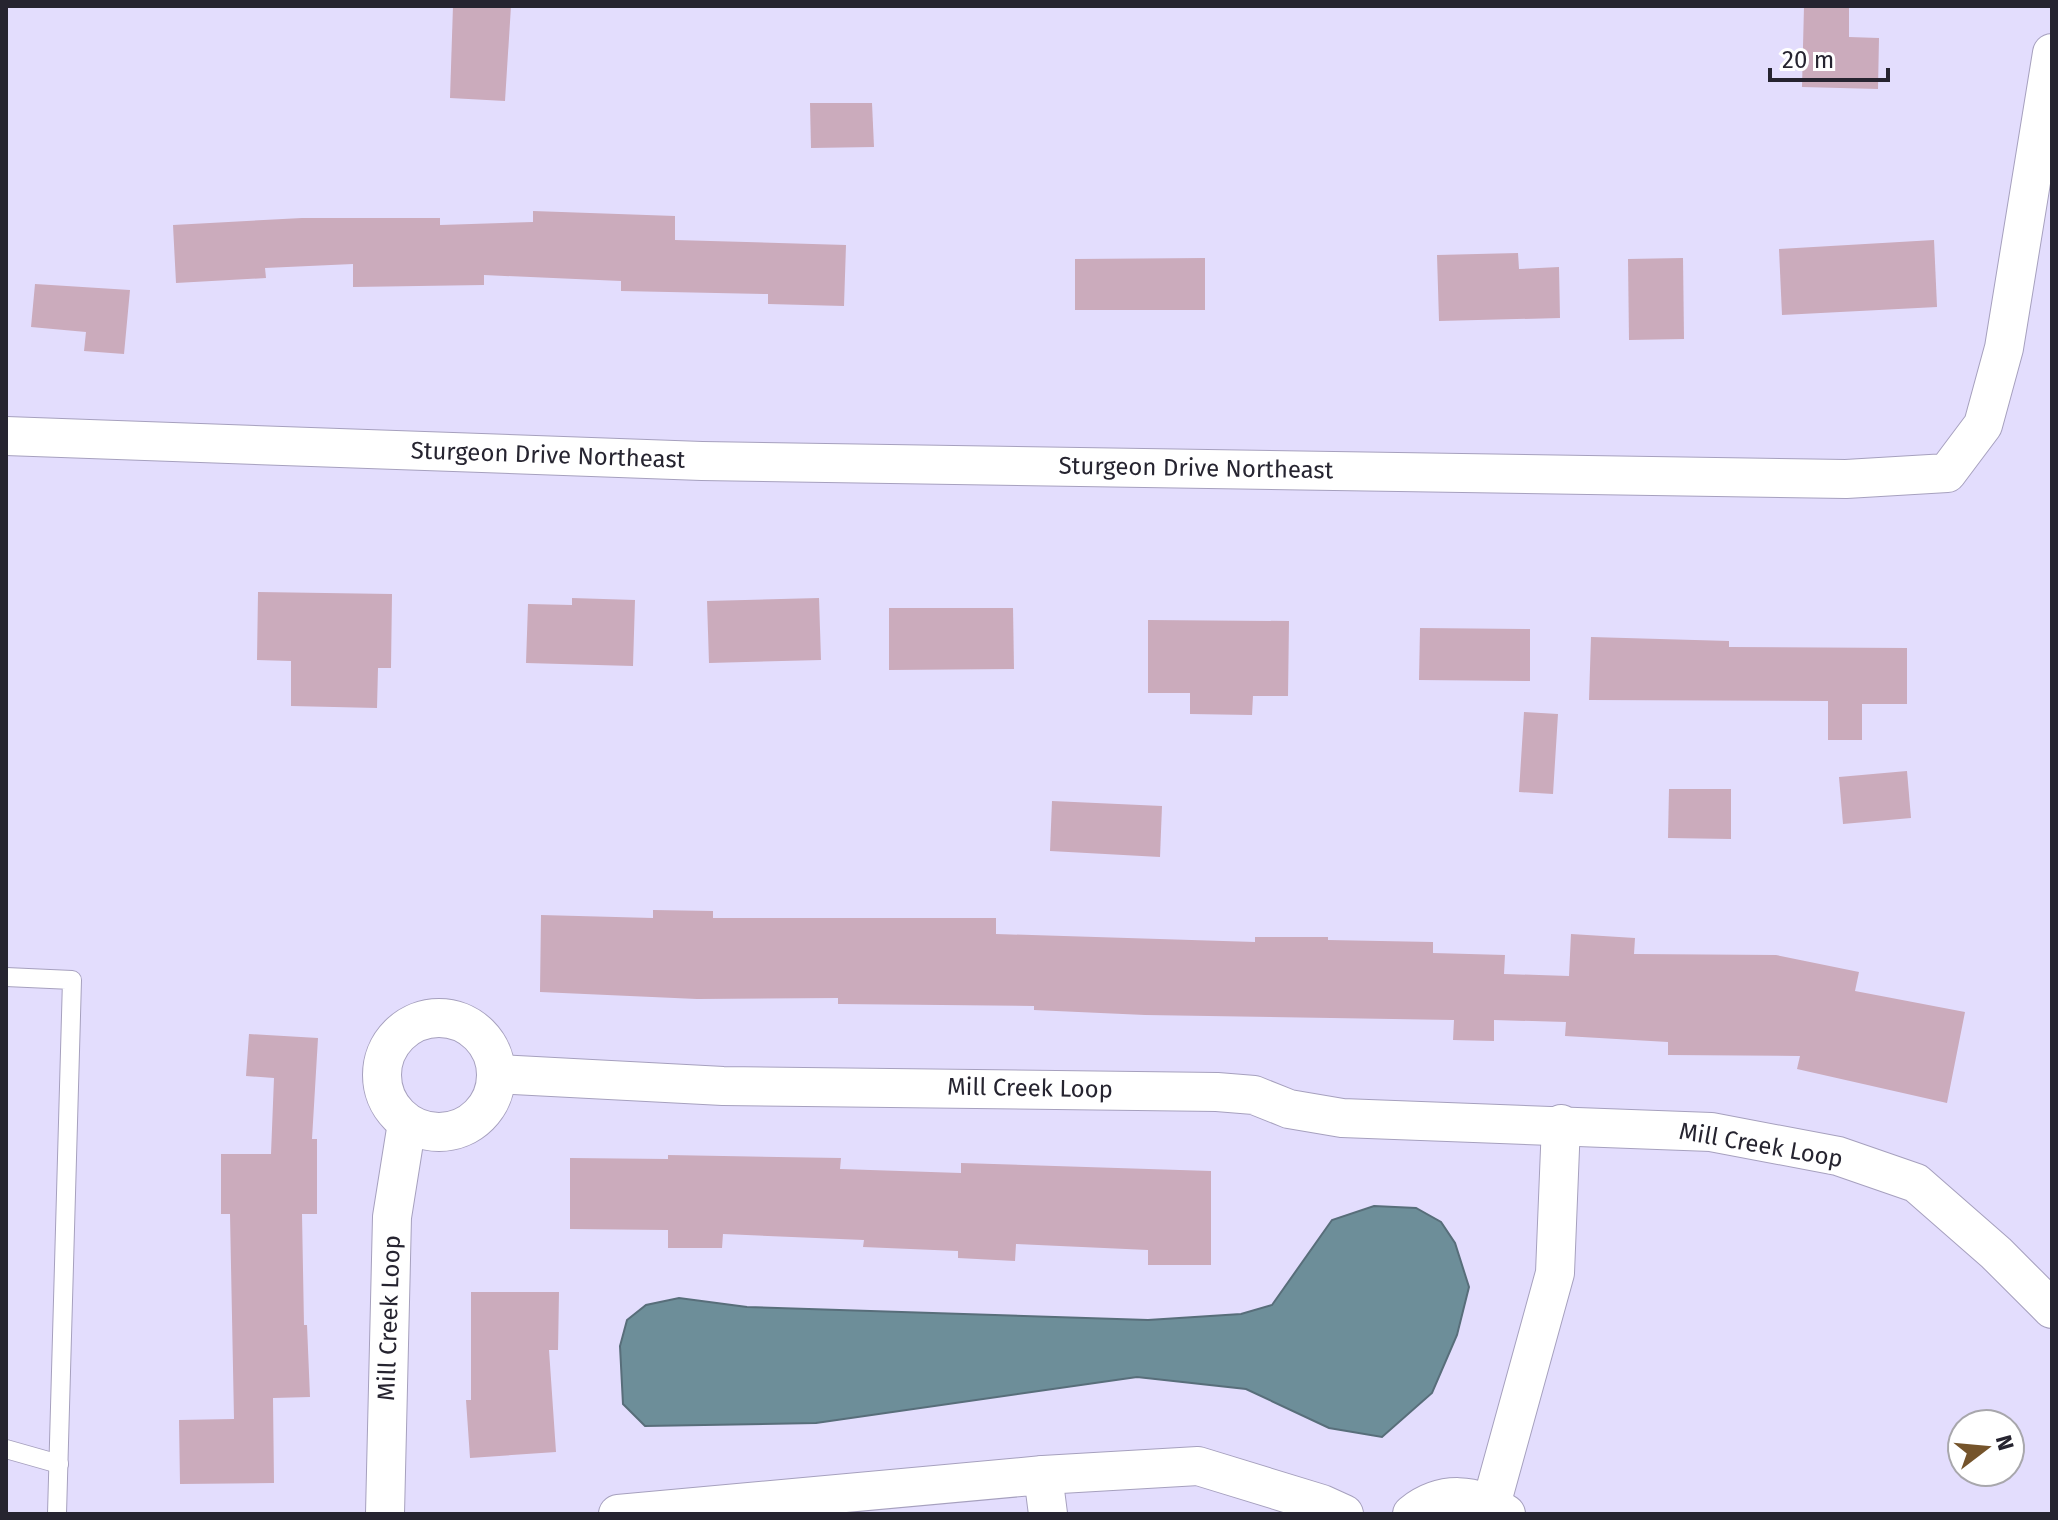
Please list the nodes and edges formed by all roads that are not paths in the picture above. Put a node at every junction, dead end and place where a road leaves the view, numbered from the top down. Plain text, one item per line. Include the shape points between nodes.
1 (2052, 53) edge
2 (6, 436) edge
3 (6, 977) edge
4 (496, 1074) junction
5 (407, 1123) junction
6 (1561, 1124) junction
7 (2052, 1309) edge
8 (6, 1449) edge
9 (59, 1464) junction
10 (1043, 1475) junction
11 (1498, 1510) edge
12 (57, 1514) edge
13 (385, 1514) edge
14 (618, 1514) edge
15 (1048, 1514) edge
16 (1344, 1514) edge
17 (1412, 1514) edge

1 - 2 street, Sturgeon Drive Northeast via 2004,348 1983,425 1947,473 1846,479 702,461
3 - 9 lane via 72,980
4 - 5 street via 490,1102 459,1129 440,1133
4 - 5 street via 493,1054 467,1025 444,1018 408,1027 393,1041 383,1063 383,1083 393,1109
4 - 6 street, Mill Creek Loop via 723,1086 1217,1092 1254,1095 1289,1109 1342,1118
5 - 13 street, Mill Creek Loop via 392,1217
6 - 7 street, Mill Creek Loop via 1711,1132 1838,1156 1916,1183
6 - 11 street via 1555,1273
8 - 9 lane
9 - 12 lane
10 - 14 street
10 - 15 street
10 - 16 street via 1198,1466
11 - 17 street via 1479,1498 1446,1496

